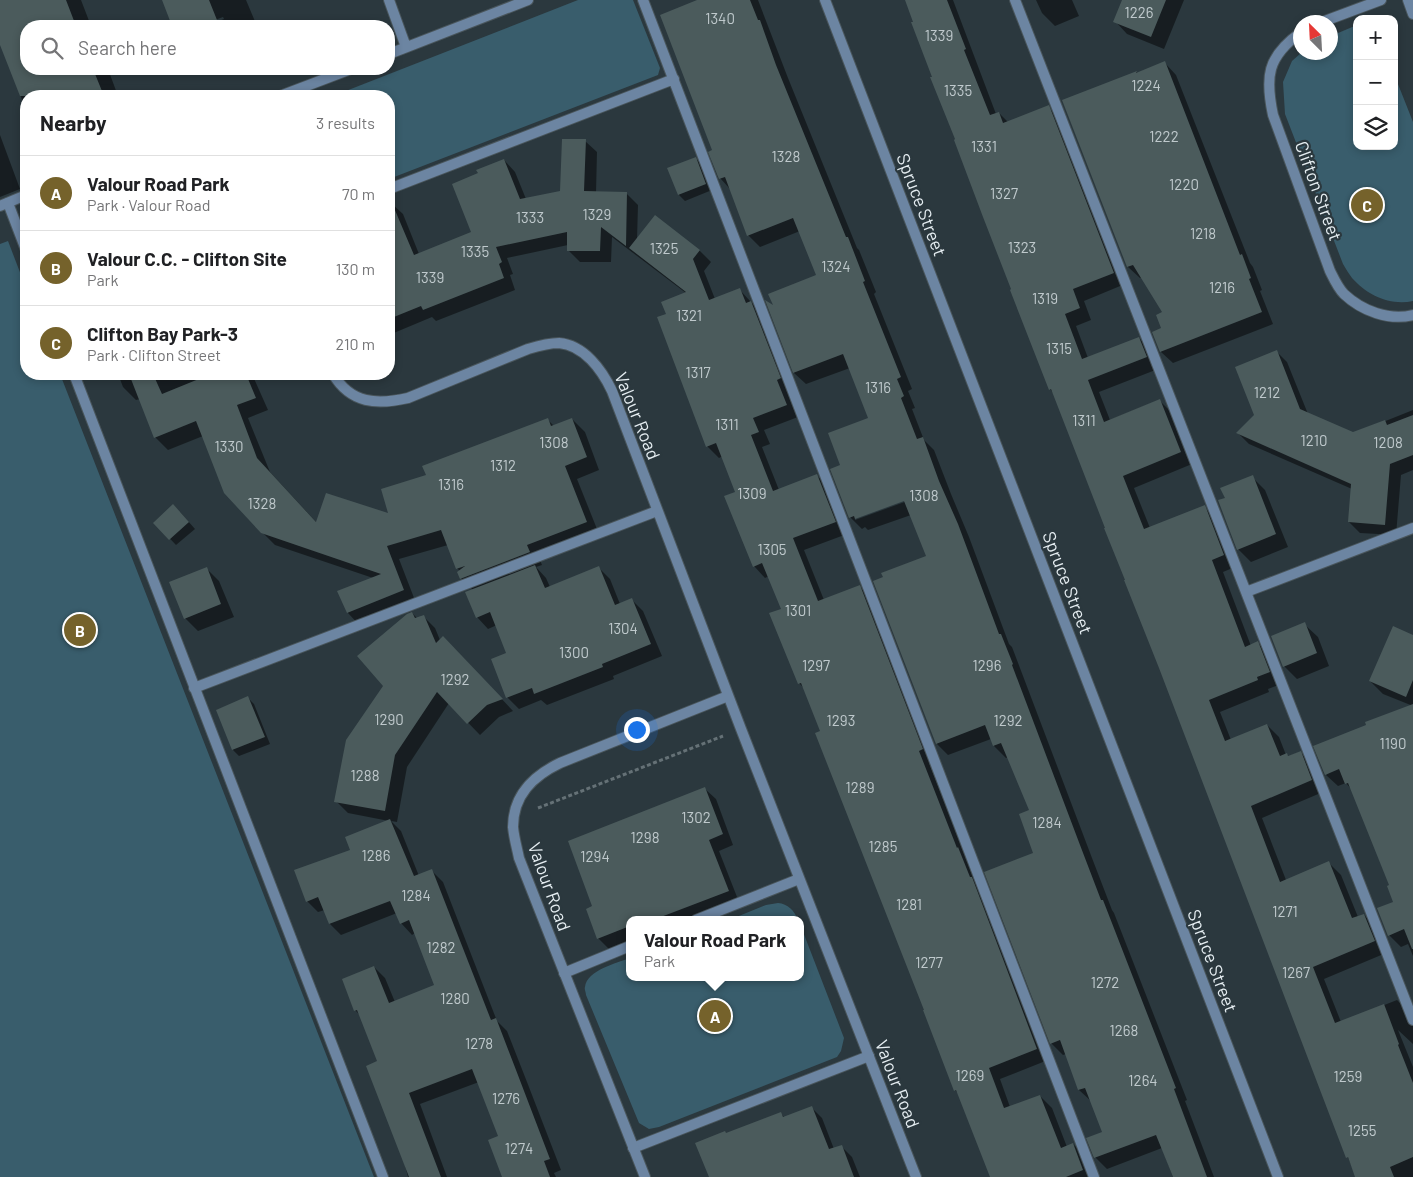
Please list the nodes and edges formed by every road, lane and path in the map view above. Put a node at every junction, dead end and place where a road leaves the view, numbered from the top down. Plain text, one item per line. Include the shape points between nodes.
1 (389, 0) edge
2 (528, 0) edge
3 (643, 0) edge
4 (825, 0) edge
5 (1015, 0) edge
6 (1382, 0) edge
7 (1408, 0) edge
8 (1413, 14) edge
9 (1338, 16) edge
10 (1293, 38) edge
11 (406, 47) junction
12 (395, 52) edge
13 (335, 75) edge
14 (674, 79) junction
15 (296, 90) edge
16 (395, 187) edge
17 (20, 197) edge
18 (4, 204) edge
19 (20, 237) edge
20 (1413, 315) edge
21 (76, 380) edge
22 (337, 380) edge
23 (657, 511) junction
24 (1413, 528) edge
25 (1246, 592) junction
26 (194, 688) junction
27 (728, 696) junction
28 (741, 729) junction
29 (514, 817) junction
30 (799, 879) junction
31 (706, 916) edge
32 (626, 948) edge
33 (564, 973) junction
34 (1413, 1020) edge
35 (869, 1056) junction
36 (633, 1148) junction
37 (383, 1177) edge
38 (645, 1177) edge
39 (916, 1177) edge
40 (1094, 1177) edge
41 (1278, 1177) edge

1 - 11 street
2 - 11 street
3 - 14 street
4 - 41 street, Spruce Street
5 - 25 street
6 - 9 street
7 - 8 street
10 - 20 street, Clifton Street via 1277,54 1270,69 1270,100 1330,271 1344,294 1358,305 1390,316
11 - 12 street
13 - 15 street
14 - 16 street
14 - 40 street
17 - 18 street
18 - 19 street
21 - 26 street
22 - 23 street, Valour Road via 359,398 393,401 408,398 528,349 555,343 570,347 587,356 601,370
23 - 26 street
23 - 27 street, Valour Road
24 - 25 street
25 - 34 street
26 - 37 street
27 - 28 street, Valour Road
27 - 29 street, Valour Road via 545,770 527,787 516,806
28 - 29 path
28 - 30 street, Valour Road
29 - 33 street, Valour Road via 519,858
30 - 31 street
30 - 35 street, Valour Road
32 - 33 street
33 - 36 street, Valour Road
35 - 36 street
35 - 39 street, Valour Road
36 - 38 street, Valour Road

